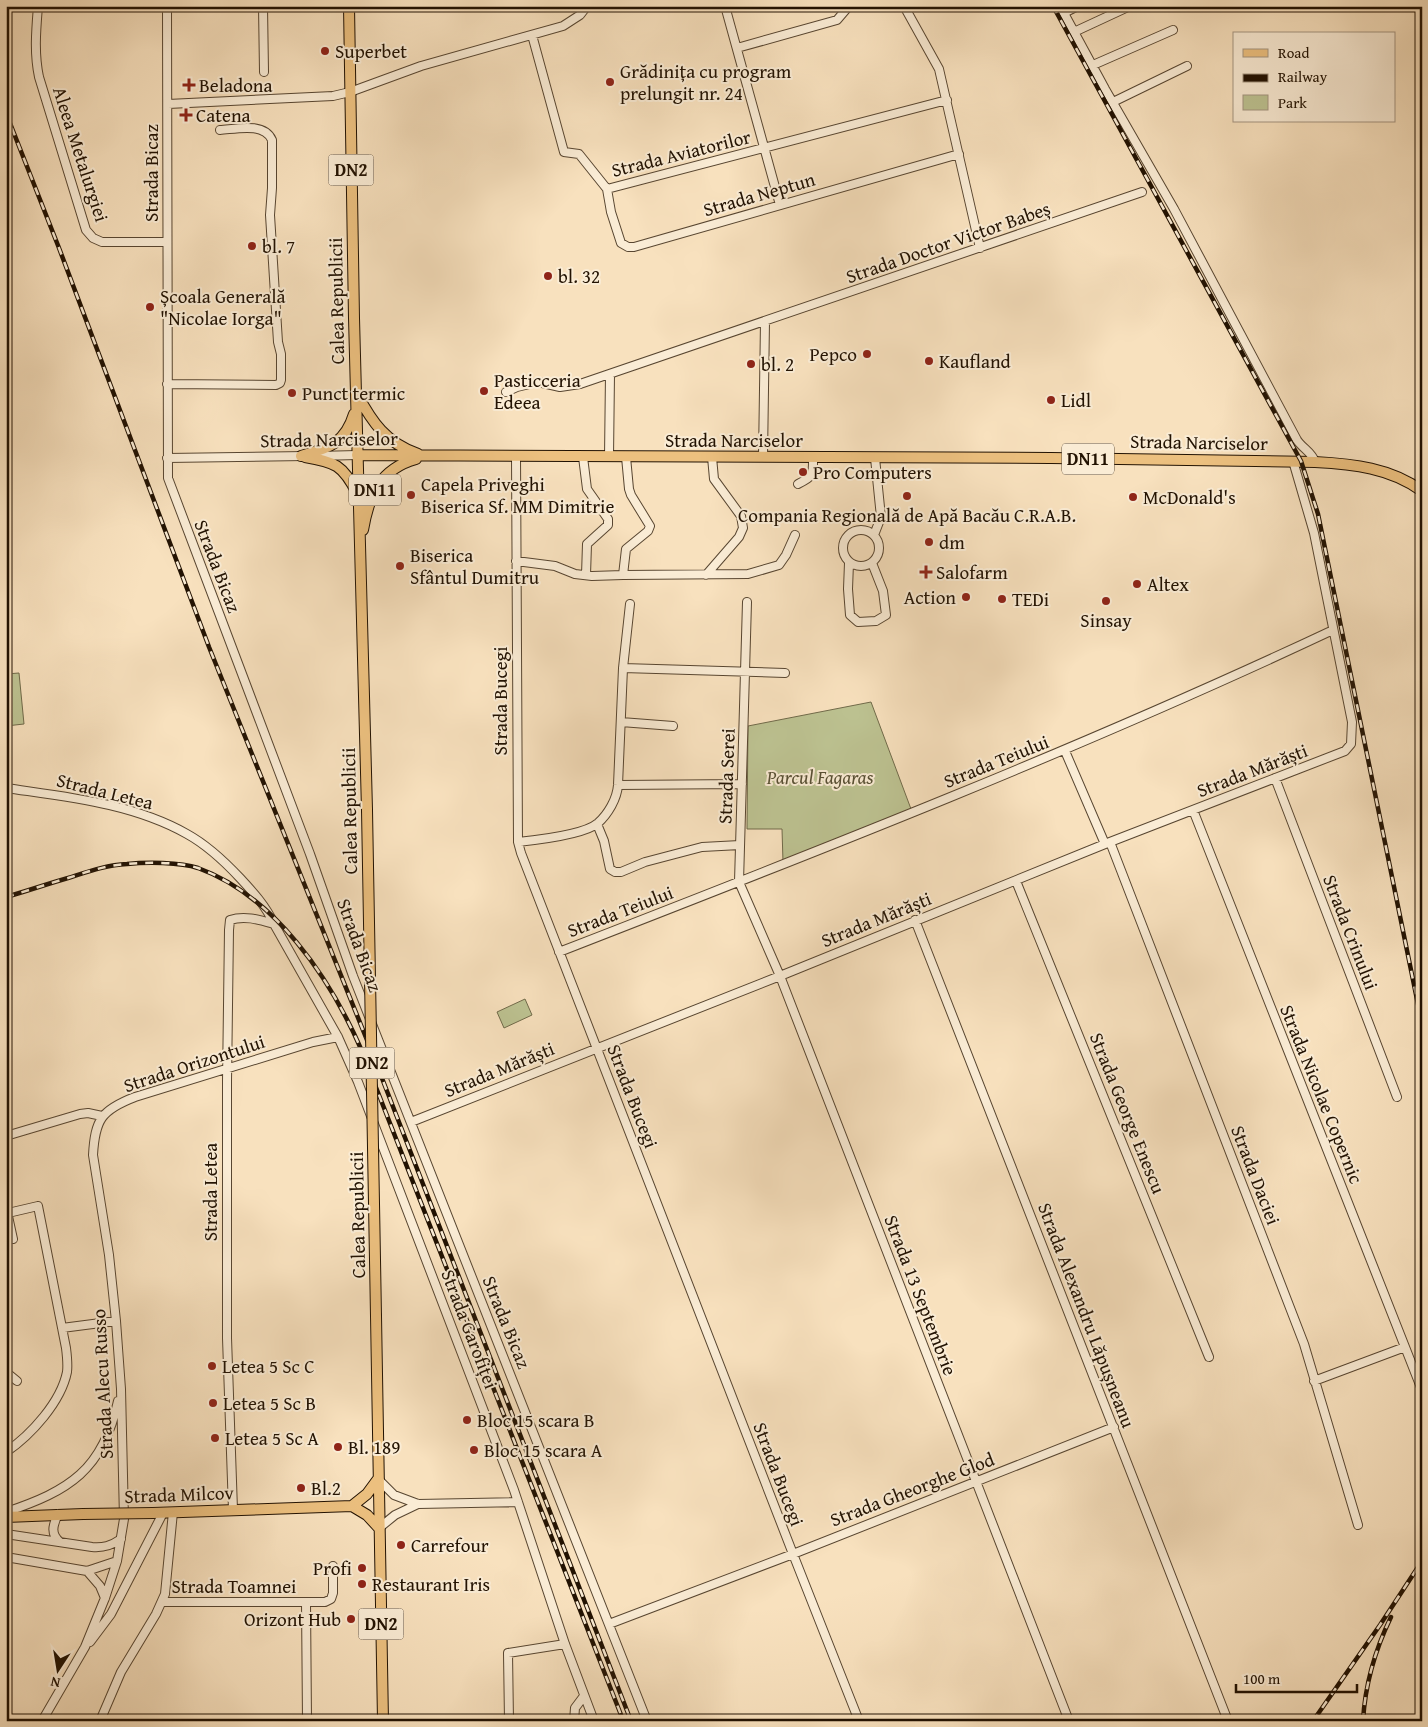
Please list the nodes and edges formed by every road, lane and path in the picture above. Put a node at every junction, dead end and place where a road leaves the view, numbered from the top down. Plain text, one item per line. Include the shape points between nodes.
1 (38, 6) edge
2 (167, 6) edge
3 (263, 6) edge
4 (349, 6) edge
5 (587, 6) edge
6 (725, 6) edge
7 (849, 6) edge
8 (904, 6) edge
9 (1078, 6) edge
10 (1130, 6) edge
11 (1062, 10) edge
12 (1173, 30) dead end
13 (1074, 32) junction
14 (532, 35) junction
15 (737, 48) junction
16 (1093, 65) junction
17 (1187, 66) dead end
18 (264, 72) dead end
19 (350, 92) junction
20 (947, 100) junction
21 (1113, 102) junction
22 (168, 104) junction
23 (220, 130) dead end
24 (764, 149) junction
25 (959, 154) junction
26 (607, 189) junction
27 (1142, 192) dead end
28 (780, 205) junction
29 (167, 242) junction
30 (980, 248) junction
31 (765, 321) junction
32 (610, 374) junction
33 (167, 384) junction
34 (356, 392) junction
35 (506, 392) dead end
36 (356, 406) junction
37 (301, 456) junction
38 (358, 456) junction
39 (426, 456) junction
40 (516, 456) junction
41 (583, 457) junction
42 (609, 457) junction
43 (626, 457) junction
44 (712, 457) junction
45 (763, 457) junction
46 (167, 458) junction
47 (813, 458) junction
48 (875, 458) junction
49 (1297, 461) junction
50 (1315, 462) junction
51 (798, 484) dead end
52 (1422, 491) edge
53 (358, 496) junction
54 (795, 535) dead end
55 (874, 535) junction
56 (360, 551) junction
57 (516, 561) junction
58 (872, 562) junction
59 (849, 563) junction
60 (623, 574) junction
61 (706, 575) junction
62 (586, 576) junction
63 (747, 602) dead end
64 (630, 604) dead end
65 (1333, 630) junction
66 (623, 668) junction
67 (745, 671) junction
68 (786, 673) dead end
69 (621, 722) junction
70 (673, 726) dead end
71 (1065, 750) junction
72 (1275, 778) junction
73 (742, 784) junction
74 (618, 785) junction
75 (6, 788) edge
76 (1192, 810) junction
77 (597, 824) junction
78 (518, 842) junction
79 (1108, 843) junction
80 (740, 845) junction
81 (1016, 881) junction
82 (739, 882) junction
83 (915, 920) junction
84 (274, 924) junction
85 (559, 952) junction
86 (780, 976) junction
87 (338, 1037) junction
88 (596, 1047) junction
89 (227, 1069) junction
90 (1397, 1097) dead end
91 (102, 1116) junction
92 (411, 1122) junction
93 (6, 1136) edge
94 (7, 1210) edge
95 (13, 1239) dead end
96 (116, 1321) junction
97 (62, 1328) junction
98 (1405, 1347) junction
99 (1209, 1357) dead end
100 (6, 1372) edge
101 (17, 1381) dead end
102 (1314, 1381) junction
103 (120, 1389) junction
104 (1422, 1390) edge
105 (1114, 1427) junction
106 (6, 1452) edge
107 (378, 1479) junction
108 (976, 1482) junction
109 (518, 1502) junction
110 (418, 1504) junction
111 (352, 1506) junction
112 (233, 1510) junction
113 (6, 1512) edge
114 (163, 1513) junction
115 (58, 1514) junction
116 (6, 1517) edge
117 (1358, 1525) dead end
118 (378, 1528) junction
119 (6, 1534) edge
120 (121, 1539) junction
121 (60, 1542) junction
122 (792, 1554) junction
123 (6, 1557) edge
124 (117, 1561) junction
125 (332, 1566) dead end
126 (87, 1570) junction
127 (105, 1598) junction
128 (162, 1602) junction
129 (306, 1602) junction
130 (609, 1624) junction
131 (565, 1644) junction
132 (85, 1647) junction
133 (584, 1696) junction
134 (42, 1721) edge
135 (100, 1721) edge
136 (307, 1721) edge
137 (383, 1721) edge
138 (509, 1721) edge
139 (574, 1721) edge
140 (594, 1721) edge
141 (647, 1721) edge
142 (859, 1721) edge
143 (1069, 1721) edge
144 (1228, 1721) edge

1 - 29 street, Aleea Metalurgiei via 35,44 39,77 86,230 102,242
2 - 22 street, Strada Bicaz
3 - 18 street
4 - 19 main road, Calea Republicii / DN2
5 - 14 street via 563,26
6 - 15 street, Strada Aviatorilor
7 - 15 street via 837,20
8 - 20 street via 939,69
9 - 11 street
10 - 13 street
11 - 13 street
12 - 16 street
13 - 16 street
14 - 19 street via 421,66
14 - 26 street, Strada Aviatorilor via 564,152 579,154
15 - 24 street, Strada Aviatorilor
16 - 21 street
17 - 21 street
19 - 22 street via 333,96
19 - 34 main road, Calea Republicii / DN2
20 - 24 street, Strada Aviatorilor
20 - 25 street
21 - 50 street via 1297,440
22 - 29 street, Strada Bicaz
23 - 33 street via 261,129 272,140 270,215 281,380 276,385
24 - 26 street, Strada Aviatorilor
24 - 28 street, Strada Aviatorilor
25 - 28 street, Strada Neptun
25 - 30 street
26 - 28 street, Strada Neptun via 621,243 628,247
27 - 30 street, Strada Doctor Victor Babeș
29 - 33 street, Strada Bicaz
30 - 31 street, Strada Doctor Victor Babeș
31 - 32 street, Strada Doctor Victor Babeș
31 - 45 street
32 - 35 street, Strada Doctor Victor Babeș via 560,388 538,382
32 - 42 street
33 - 46 street, Strada Bicaz
34 - 36 main road, Calea Republicii / DN2
34 - 39 main road, DN11 via 379,429 403,447
36 - 37 main road via 352,422 342,439 327,448
36 - 38 main road, Calea Republicii / DN2
37 - 38 street, Strada Narciselor
37 - 46 street, Strada Narciselor
37 - 53 main road via 334,463 341,468
38 - 39 main road, Strada Narciselor / DN11
38 - 53 main road, Calea Republicii / DN2
39 - 40 main road, Strada Narciselor / DN11
39 - 56 main road, DN11 via 400,465 375,488
40 - 41 main road, Strada Narciselor / DN11
40 - 57 street, Strada Bucegi
41 - 42 main road, Strada Narciselor / DN11
41 - 62 street via 587,489 608,519 608,525 587,544
42 - 43 main road, Strada Narciselor / DN11
43 - 44 main road, Strada Narciselor / DN11
43 - 60 street via 631,495 650,526 626,549
44 - 45 main road, Strada Narciselor / DN11
44 - 61 street via 714,479 741,516 743,528
45 - 47 main road, Strada Narciselor / DN11
46 - 92 street, Strada Bicaz via 172,492
47 - 48 main road, Strada Narciselor / DN11
47 - 51 street via 813,474
48 - 49 main road, Strada Narciselor / DN11
48 - 55 street via 881,517
49 - 50 main road, DN11
49 - 65 street
50 - 52 main road, DN11 via 1378,470
53 - 56 main road, Calea Republicii / DN2
54 - 61 street via 779,565 748,574
55 - 58 street via 879,546
55 - 59 street via 863,530 847,536 842,553
56 - 107 main road, Calea Republicii / DN2, bridge
57 - 62 street via 555,566
57 - 78 street, Strada Bucegi
58 - 59 street via 861,567
58 - 59 street via 883,591 886,615 876,621 858,622 850,615
60 - 61 street
60 - 62 street
63 - 67 street, Strada Serei
64 - 66 street
65 - 71 street, Strada Teiului
65 - 72 street, Strada Mărăști via 1352,722 1351,744 1345,751
66 - 67 street
66 - 69 street
67 - 68 street
67 - 73 street, Strada Serei
69 - 70 street
69 - 74 street
71 - 79 street, Strada Daciei
71 - 82 street, Strada Teiului
72 - 76 street, Strada Mărăști
72 - 90 street, Strada Crinului
73 - 74 street
73 - 80 street, Strada Serei
74 - 77 street via 614,802
75 - 84 street, Strada Letea via 78,798 140,813 188,834 226,863 253,891
76 - 79 street, Strada Mărăști
76 - 98 street, Strada Nicolae Copernic
77 - 78 street via 558,836
77 - 80 street via 610,869 615,872 702,847
78 - 85 street, Strada Bucegi
79 - 81 street, Strada Mărăști
79 - 102 street, Strada Daciei via 1304,1344
80 - 82 street, Strada Serei
81 - 83 street, Strada Mărăști
81 - 99 street, Strada George Enescu
82 - 85 street, Strada Teiului
82 - 86 street, Strada 13 Septembrie
83 - 86 street, Strada Mărăști
83 - 105 street, Strada Alexandru Lăpușneanu
84 - 87 street, Strada Letea
84 - 89 street, Strada Letea via 239,917 230,920
85 - 88 street, Strada Bucegi
86 - 88 street, Strada Mărăști
86 - 108 street, Strada 13 Septembrie
87 - 89 street, Strada Orizontului
87 - 109 street, Strada Garofiței
88 - 92 street, Strada Mărăști
88 - 122 street, Strada Bucegi
89 - 91 street, Strada Orizontului via 135,1097 112,1107
89 - 112 street, Strada Letea via 226,1338
91 - 93 street via 80,1114
91 - 96 street, Strada Alecu Russo via 94,1139 94,1156
92 - 130 street, Strada Bicaz
94 - 95 street
94 - 97 street via 38,1206
96 - 97 street
96 - 103 street, Strada Alecu Russo
97 - 106 street via 67,1361 63,1385 30,1433
98 - 102 street
98 - 104 street, Strada Nicolae Copernic
100 - 101 street
102 - 117 street, Strada Daciei
103 - 113 street via 108,1435 88,1467 62,1489
103 - 120 street, Strada Alecu Russo via 124,1519
105 - 108 street, Strada Gheorghe Glod
105 - 144 street, Strada Alexandru Lăpușneanu
107 - 110 street via 394,1495
107 - 111 main road
107 - 118 main road, Calea Republicii / DN2
108 - 122 street, Strada Gheorghe Glod
108 - 143 street, Strada 13 Septembrie
109 - 110 street
109 - 131 street, Strada Garofiței
110 - 118 street
111 - 112 main road, Strada Milcov
111 - 118 main road via 367,1515
112 - 114 main road, Strada Milcov
114 - 115 main road, Strada Milcov, bridge
114 - 128 street via 166,1585
114 - 132 street, Strada Alecu Russo via 111,1614
115 - 116 main road, Strada Milcov
115 - 121 street via 53,1531
118 - 137 main road, DN2
119 - 121 street
120 - 121 street via 103,1548
120 - 124 street, Strada Alecu Russo
122 - 130 street, Strada Gheorghe Glod
122 - 142 street, Strada Bucegi
123 - 126 street
124 - 126 street
124 - 127 street, Strada Alecu Russo
125 - 129 street, Strada Toamnei via 331,1599
126 - 127 street
127 - 132 street, Strada Alecu Russo
128 - 129 street, Strada Toamnei
128 - 135 street via 121,1672
129 - 136 street, Strada Toamnei
130 - 141 street, Strada Bicaz
131 - 133 street, Strada Garofiței
131 - 138 street via 508,1653
132 - 134 street, Strada Alecu Russo
133 - 139 street via 575,1708
133 - 140 street, Strada Garofiței

